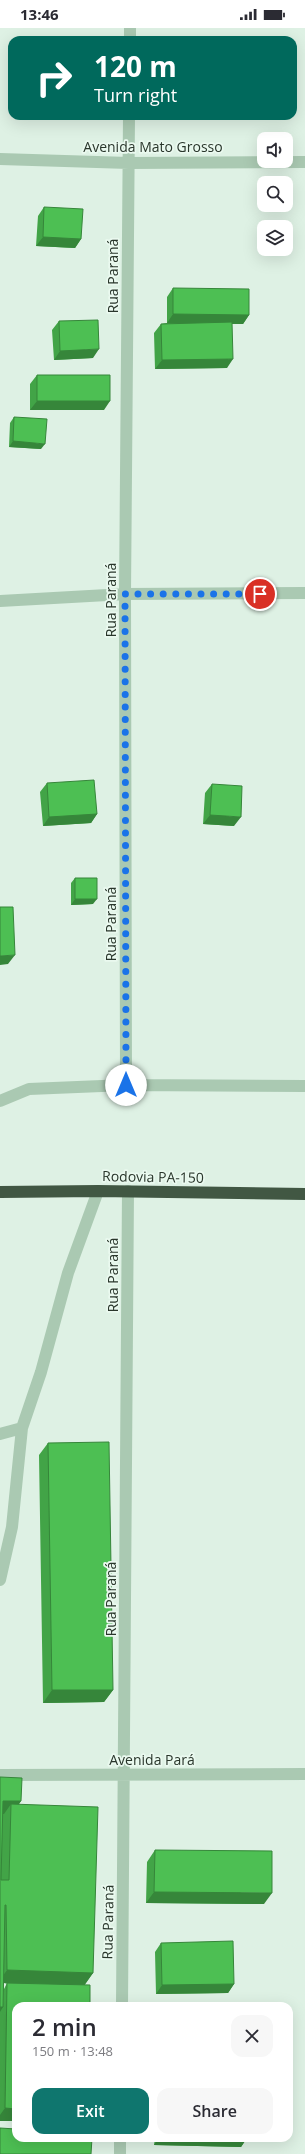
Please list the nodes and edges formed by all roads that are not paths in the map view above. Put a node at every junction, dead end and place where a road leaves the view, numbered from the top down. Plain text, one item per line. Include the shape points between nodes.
1 (129, 120) edge
2 (0, 159) edge
3 (305, 162) edge
4 (129, 163) junction
5 (305, 593) edge
6 (125, 594) junction
7 (0, 601) edge
8 (126, 1085) junction
9 (305, 1086) edge
10 (0, 1101) edge
11 (98, 1191) junction
12 (128, 1191) junction
13 (0, 1192) edge
14 (305, 1194) edge
15 (22, 1428) junction
16 (0, 1434) edge
17 (0, 1580) edge
18 (305, 1774) edge
19 (0, 1775) edge
20 (124, 1775) junction
21 (122, 2002) edge
22 (120, 2142) edge
23 (120, 2154) edge

1 - 4 street, Rua Paraná
2 - 4 street, Avenida Mato Grosso
3 - 4 street, Avenida Mato Grosso
4 - 6 street, Rua Paraná
5 - 6 street
6 - 7 street
6 - 8 street, Rua Paraná
8 - 9 street
8 - 10 street via 29,1088
11 - 12 highway, Rodovia PA-150
11 - 13 highway, Rodovia PA-150
11 - 15 street via 68,1273 41,1372
12 - 14 highway, Rodovia PA-150
12 - 20 street, Rua Paraná
15 - 16 street
15 - 17 street via 12,1527
18 - 20 street, Avenida Pará
19 - 20 street, Avenida Pará
20 - 21 street, Rua Paraná
22 - 23 street

